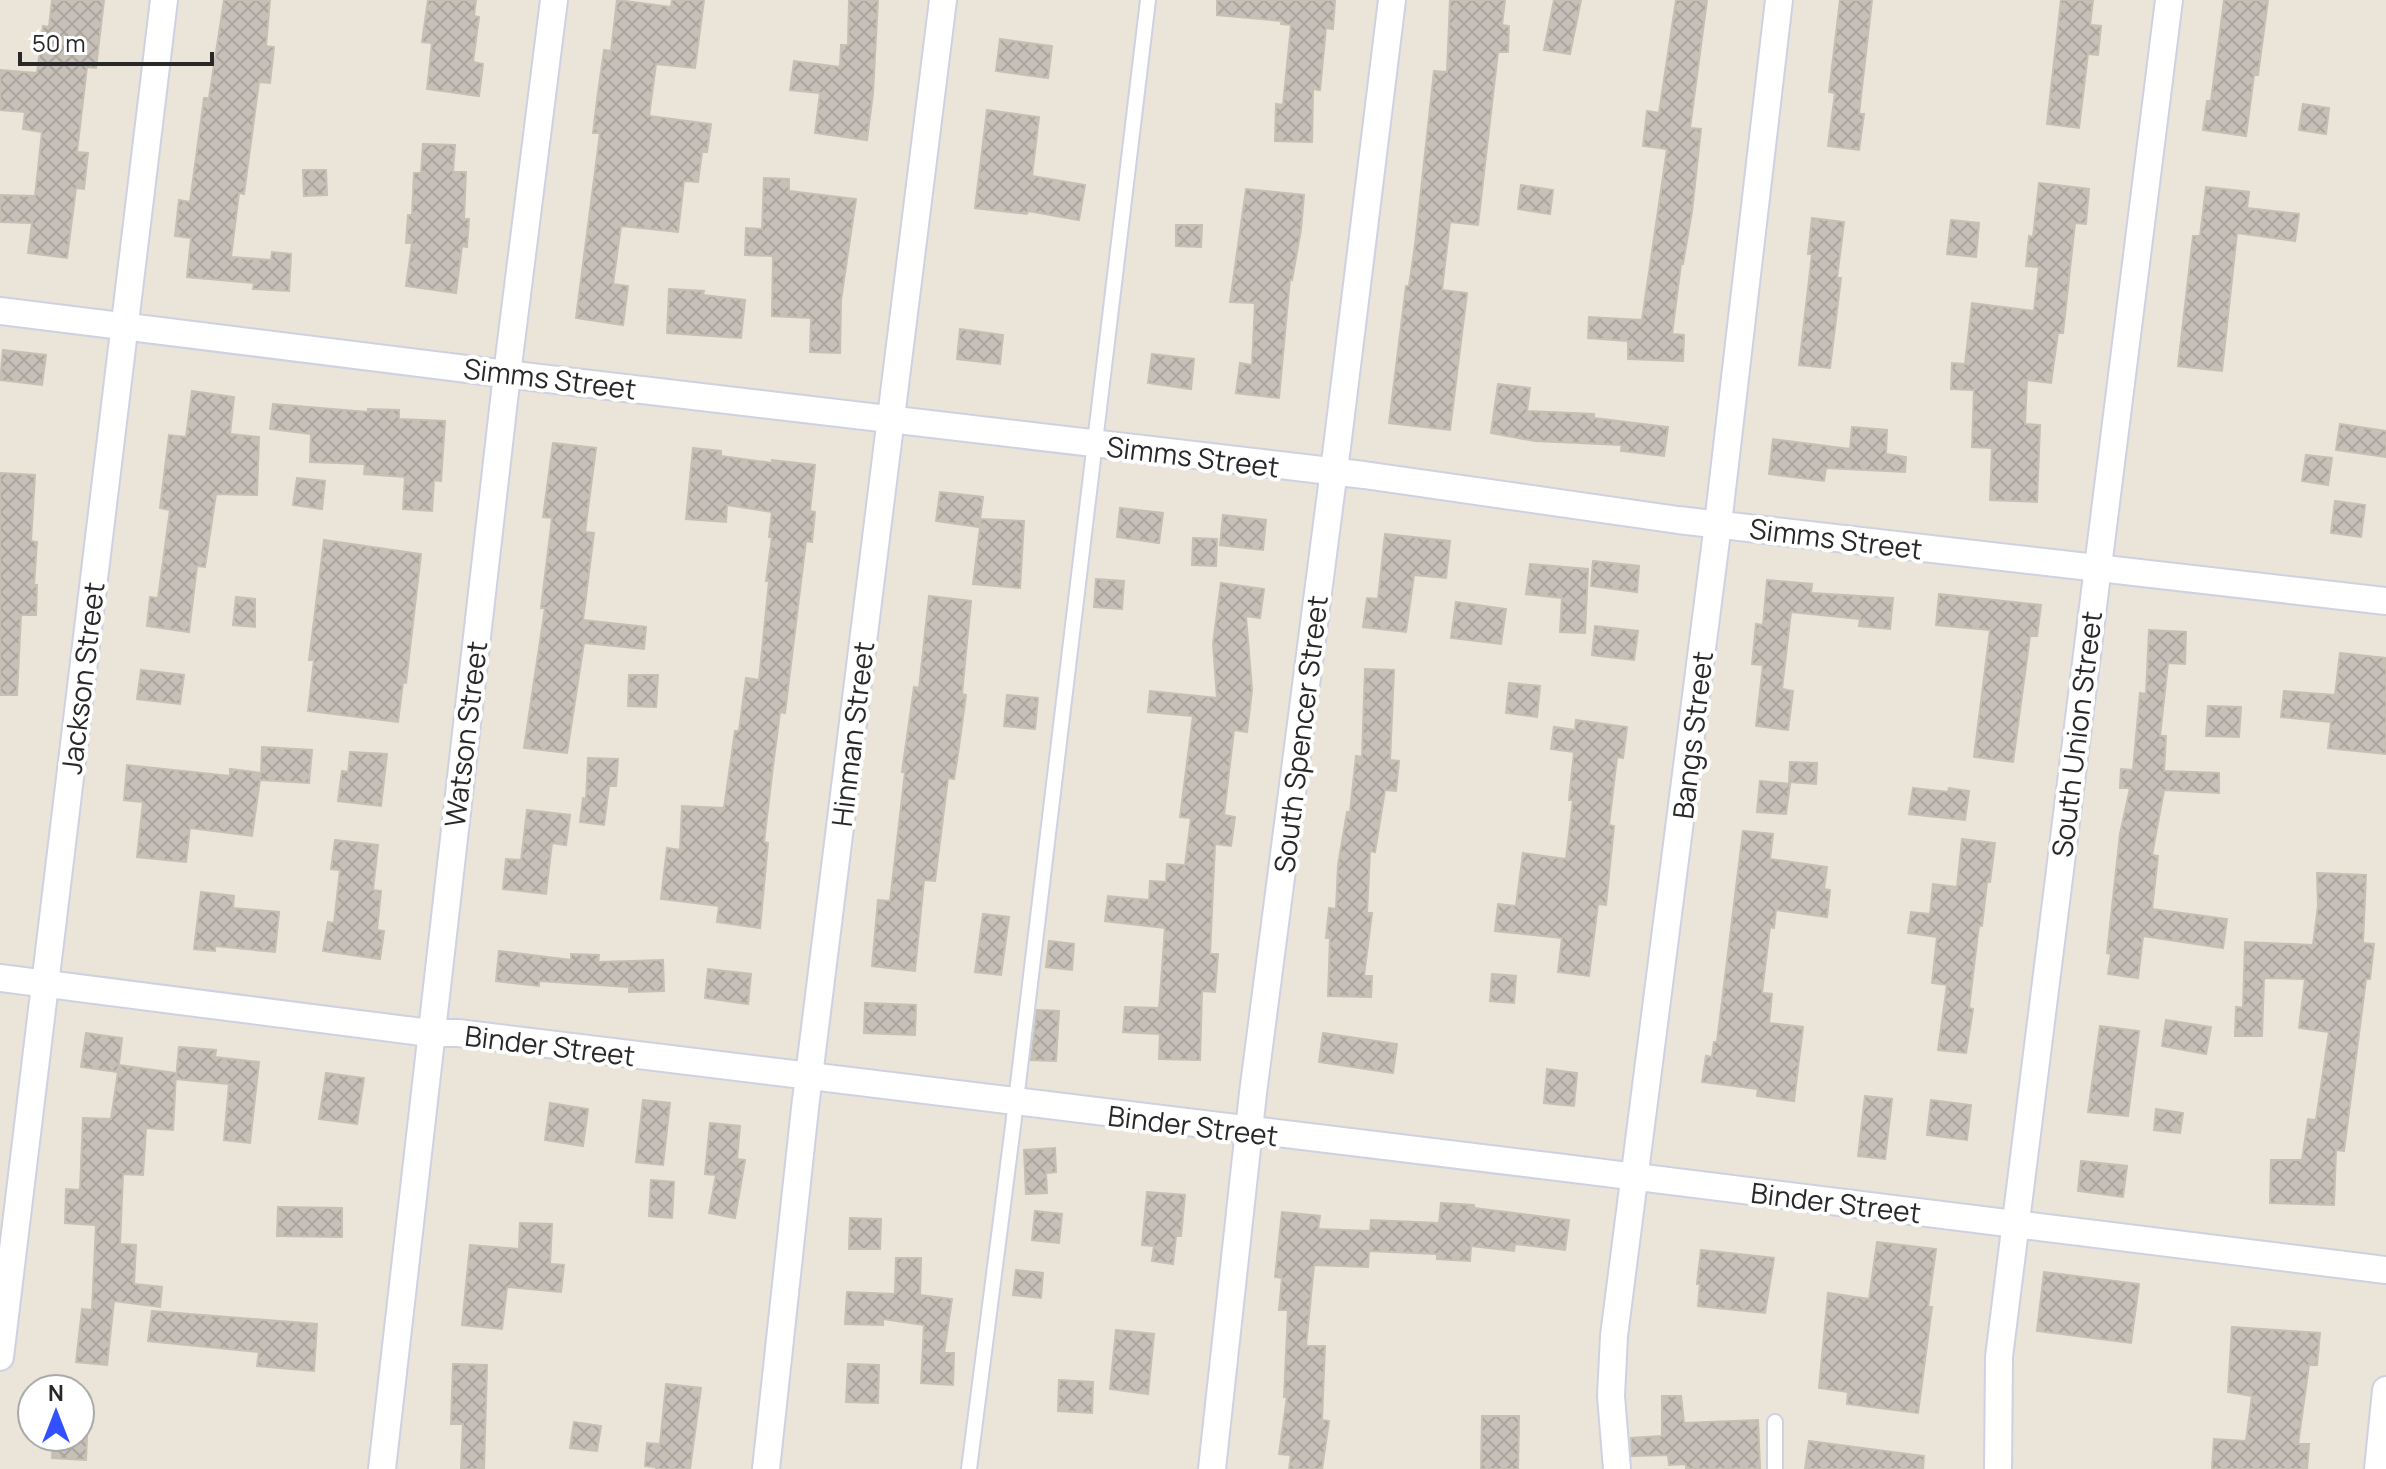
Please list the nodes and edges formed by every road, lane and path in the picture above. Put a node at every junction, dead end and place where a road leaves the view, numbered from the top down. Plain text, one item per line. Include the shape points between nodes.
1 (164, 0) edge
2 (554, 0) edge
3 (943, 0) edge
4 (1148, 0) edge
5 (1392, 0) edge
6 (1779, 0) edge
7 (2169, 0) edge
8 (0, 311) edge
9 (125, 325) junction
10 (507, 374) junction
11 (889, 419) junction
12 (1094, 444) junction
13 (1333, 472) junction
14 (1718, 524) junction
15 (2096, 567) junction
16 (2386, 601) edge
17 (0, 978) edge
18 (44, 984) junction
19 (430, 1033) junction
20 (810, 1079) junction
21 (1015, 1103) junction
22 (1249, 1132) junction
23 (1636, 1178) junction
24 (2016, 1223) junction
25 (2386, 1270) edge
26 (0, 1357) edge
27 (2386, 1390) edge
28 (1775, 1422) dead end
29 (382, 1469) edge
30 (766, 1469) edge
31 (969, 1469) edge
32 (1212, 1469) edge
33 (1617, 1469) edge
34 (1775, 1469) edge
35 (1998, 1469) edge
36 (2378, 1469) edge

1 - 9 street, Jackson Street
2 - 10 street, Watson Street
3 - 11 street, Hinman Street
4 - 12 lane
5 - 13 street, South Spencer Street
6 - 14 street, Bangs Street
7 - 15 street, South Union Street
8 - 9 street, Simms Street
9 - 10 street, Simms Street
9 - 18 street, Jackson Street
10 - 11 street, Simms Street
10 - 19 street, Watson Street
11 - 12 street, Simms Street
11 - 20 street, Hinman Street
12 - 13 street, Simms Street
12 - 21 lane
13 - 14 street, Simms Street
13 - 22 street, South Spencer Street
14 - 15 street, Simms Street
14 - 23 street, Bangs Street
15 - 16 street, Simms Street
15 - 24 street, South Union Street
17 - 18 street, Binder Street
18 - 19 street, Binder Street
18 - 26 street, Jackson Street
19 - 20 street, Binder Street
19 - 29 street, Watson Street
20 - 21 street, Binder Street
20 - 30 street, Hinman Street
21 - 22 street, Binder Street
21 - 31 lane
22 - 23 street, Binder Street
22 - 32 street, South Spencer Street
23 - 24 street, Binder Street
23 - 33 street, Bangs Street via 1614,1336 1611,1396
24 - 25 street, Binder Street
24 - 35 street, South Union Street via 1999,1357
27 - 36 street
28 - 34 lane

